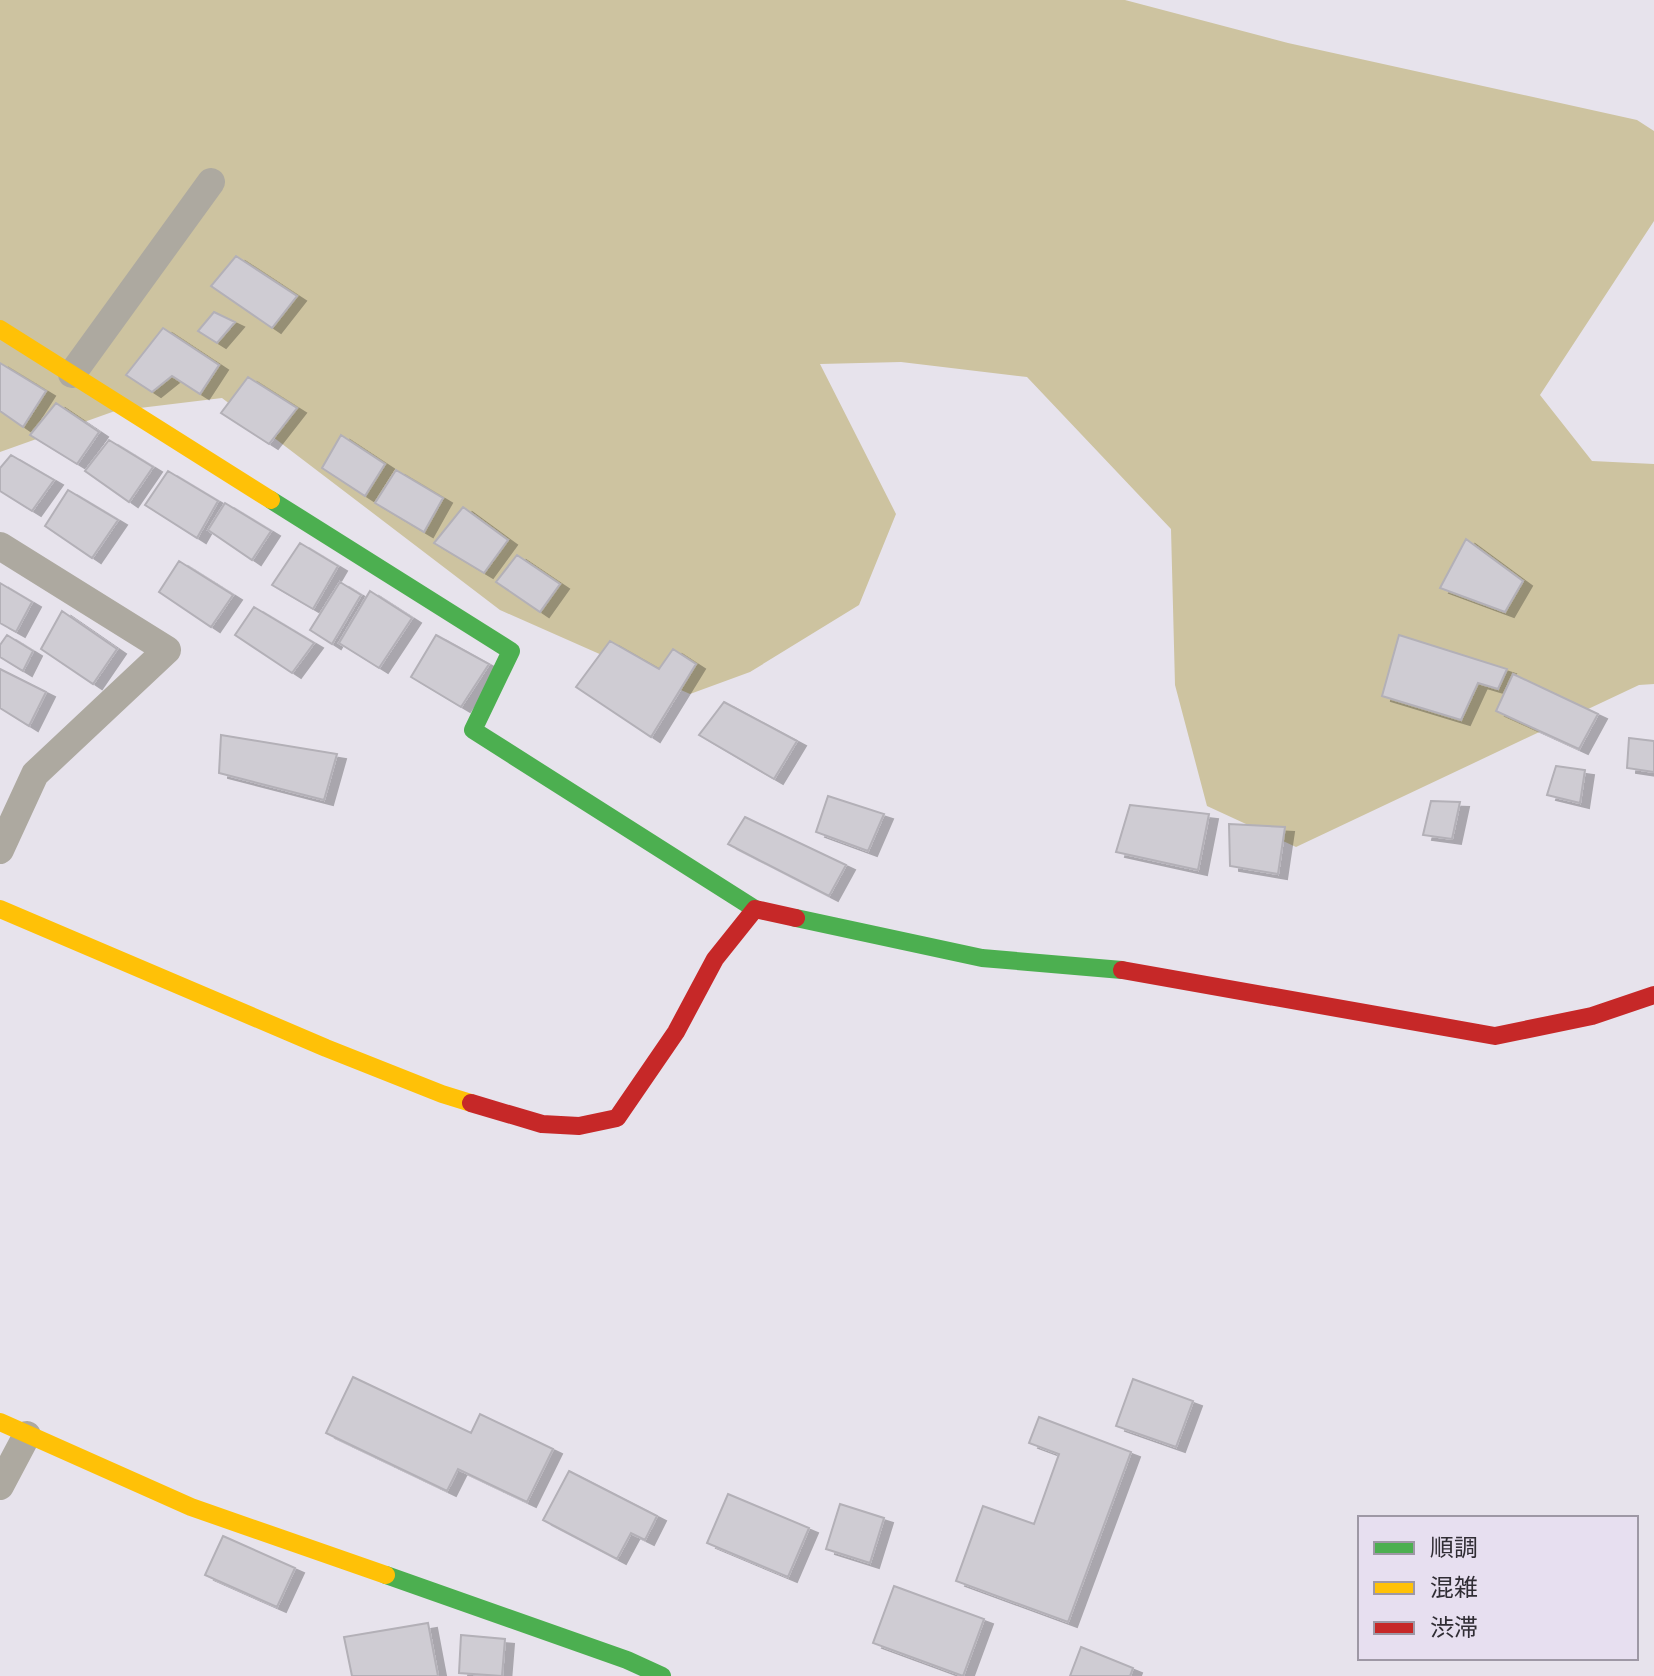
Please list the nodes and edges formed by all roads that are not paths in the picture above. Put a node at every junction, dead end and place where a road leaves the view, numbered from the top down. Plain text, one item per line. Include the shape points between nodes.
1 (211, 182) dead end
2 (0, 329) edge
3 (72, 374) junction
4 (0, 546) edge
5 (0, 850) edge
6 (0, 909) edge
7 (755, 909) junction
8 (1654, 995) edge
9 (0, 1422) edge
10 (27, 1435) junction
11 (0, 1486) edge
12 (662, 1676) edge

1 - 3 street
2 - 3 street
3 - 7 street via 511,651 473,730
4 - 5 street via 167,650 35,774
6 - 7 street via 442,1094 542,1124 579,1126 617,1118 676,1032 715,959
7 - 8 street via 982,958 1128,971 1495,1036 1592,1016
9 - 10 street
10 - 11 street
10 - 12 street via 191,1507

